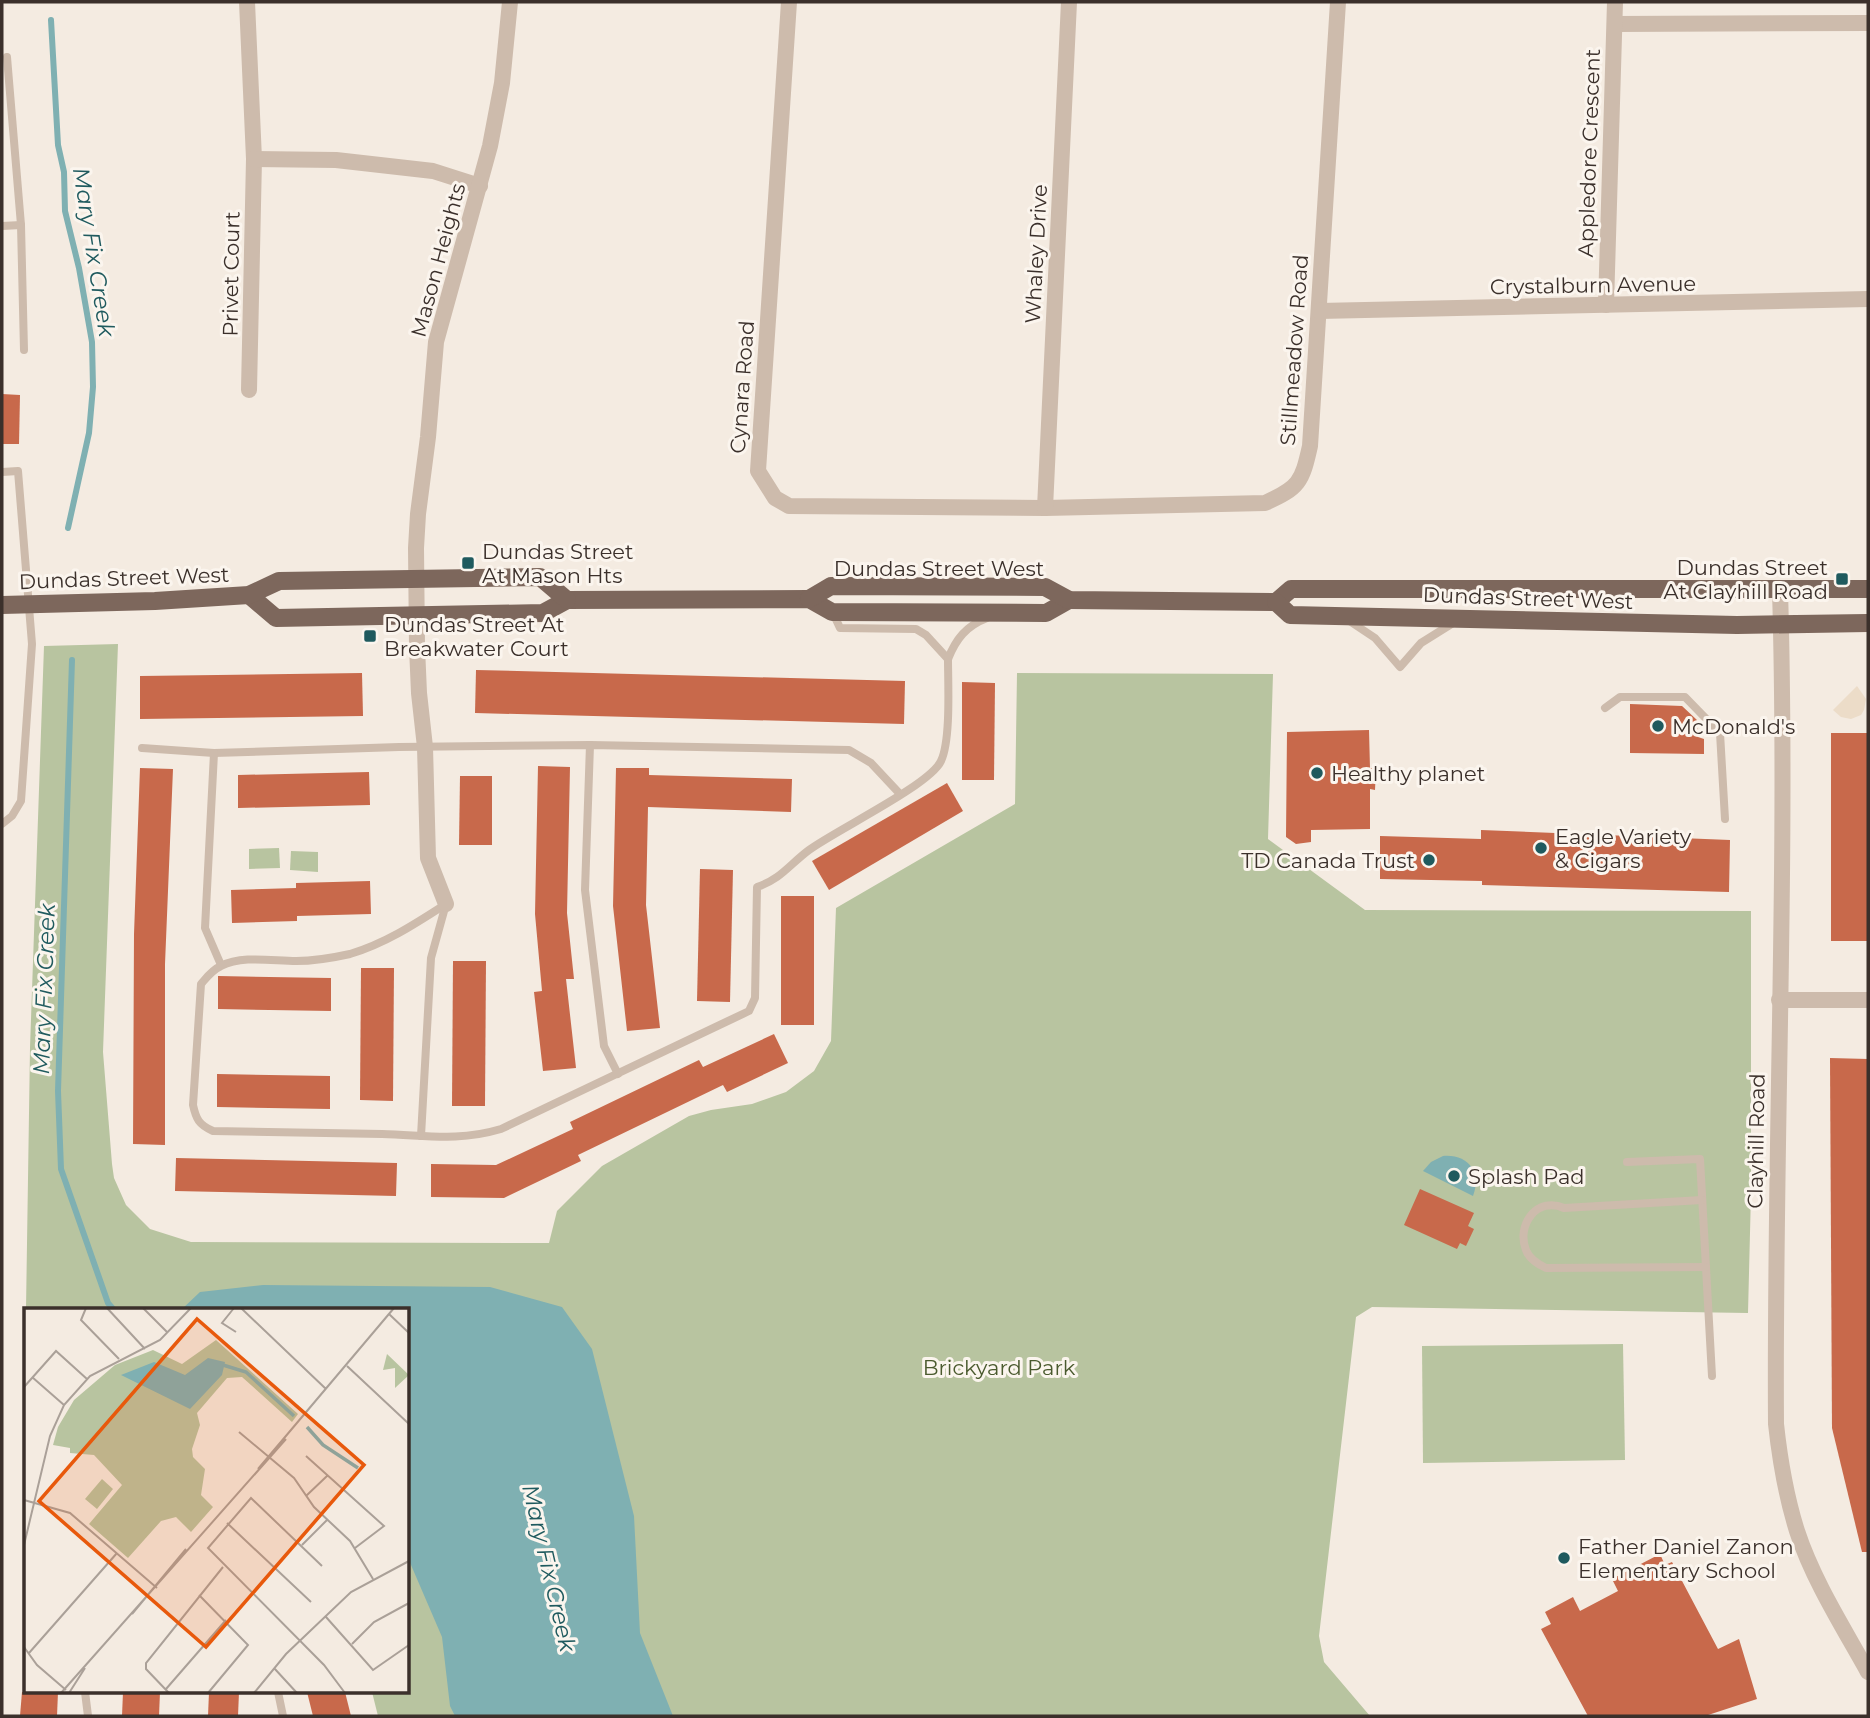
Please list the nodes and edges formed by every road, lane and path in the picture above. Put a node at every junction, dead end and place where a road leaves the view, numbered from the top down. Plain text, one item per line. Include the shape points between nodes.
1 (247, 2) edge
2 (510, 2) edge
3 (789, 2) edge
4 (1069, 2) edge
5 (1338, 2) edge
6 (1615, 2) edge
7 (1868, 23) edge
8 (1615, 24) junction
9 (7, 57) dead end
10 (254, 159) junction
11 (480, 186) junction
12 (21, 225) junction
13 (2, 226) edge
14 (1868, 299) edge
15 (1606, 305) junction
16 (1319, 311) junction
17 (24, 350) dead end
18 (249, 390) dead end
19 (2, 472) edge
20 (1045, 508) junction
21 (416, 579) junction
22 (1868, 589) edge
23 (1780, 590) junction
24 (248, 595) junction
25 (810, 599) junction
26 (567, 600) junction
27 (1069, 600) junction
28 (1276, 601) junction
29 (30, 604) junction
30 (2, 605) edge
31 (832, 612) junction
32 (1001, 612) junction
33 (417, 615) junction
34 (1342, 616) junction
35 (1460, 619) junction
36 (1868, 623) edge
37 (1781, 625) junction
38 (948, 659) junction
39 (1605, 708) dead end
40 (590, 745) junction
41 (425, 747) junction
42 (142, 748) dead end
43 (214, 753) junction
44 (900, 794) junction
45 (1725, 819) dead end
46 (2, 824) edge
47 (446, 904) junction
48 (221, 965) junction
49 (1779, 1000) junction
50 (1868, 1000) edge
51 (618, 1074) junction
52 (421, 1136) junction
53 (1627, 1162) dead end
54 (1702, 1200) junction
55 (1706, 1268) junction
56 (1712, 1376) dead end
57 (1868, 1672) edge
58 (85, 1694) edge
59 (278, 1694) edge
60 (88, 1716) edge
61 (283, 1716) edge

1 - 10 street, Privet Court
2 - 11 street, Mason Heights via 502,83
3 - 20 street, Cynara Road via 758,471 775,498 789,506
4 - 20 street, Whaley Drive
5 - 16 street, Stillmeadow Road
6 - 8 street, Appledore Crescent
7 - 8 street
8 - 15 street, Appledore Crescent
9 - 12 lane
10 - 11 street via 336,160 433,171
10 - 18 street, Privet Court
11 - 21 street, Mason Heights via 436,342
12 - 13 lane
12 - 17 lane
14 - 15 street, Crystalburn Avenue
15 - 16 street, Crystalburn Avenue
16 - 20 street, Stillmeadow Road via 1310,446 1303,475 1286,494 1265,503
19 - 29 lane via 18,471
21 - 24 main road, Dundas Street West via 279,581
21 - 26 main road, Dundas Street West via 540,578
21 - 33 street, Mason Heights
22 - 23 main road, Dundas Street West
23 - 28 main road, Dundas Street West via 1291,589
23 - 37 street, Clayhill Road
24 - 29 main road, Dundas Street West
24 - 33 main road, Dundas Street West via 276,618
25 - 26 main road, Dundas Street West
25 - 27 main road, Dundas Street West via 831,586 1045,587
25 - 31 main road, Dundas Street West
26 - 33 main road, Dundas Street West via 543,613
27 - 28 main road, Dundas Street West
27 - 32 main road, Dundas Street West via 1046,613
28 - 34 main road, Dundas Street West via 1290,615
29 - 30 main road, Dundas Street West
29 - 46 lane via 32,643 21,802
31 - 32 main road, Dundas Street West
31 - 38 lane via 840,628 916,629
32 - 38 lane via 964,631
33 - 41 street, Mason Heights
34 - 35 main road, Dundas Street West
34 - 35 lane via 1375,638 1400,667 1421,643
35 - 37 main road, Dundas Street West
36 - 37 main road, Dundas Street West
37 - 49 street, Clayhill Road
38 - 44 lane via 946,746 941,762
39 - 45 lane via 1620,697 1685,697 1720,733
40 - 41 lane
40 - 44 lane via 849,750 871,764
40 - 51 lane via 585,890 604,1046
41 - 43 lane
41 - 47 street, Mason Heights via 428,858
42 - 43 lane
43 - 48 lane via 205,928
44 - 51 lane via 807,852 774,882 757,887 755,998 749,1011
47 - 48 lane via 403,932 348,954
47 - 52 lane via 431,958
48 - 52 lane via 201,984 193,1105 202,1126 213,1131
49 - 50 street
49 - 57 street, Clayhill Road via 1776,1411 1782,1477 1798,1534
51 - 52 lane via 501,1129 456,1138
53 - 54 lane via 1700,1159
54 - 55 lane
54 - 55 lane via 1564,1208 1546,1204 1530,1215 1524,1236 1534,1262 1556,1270 1570,1266
55 - 56 lane
58 - 60 lane
59 - 61 lane

